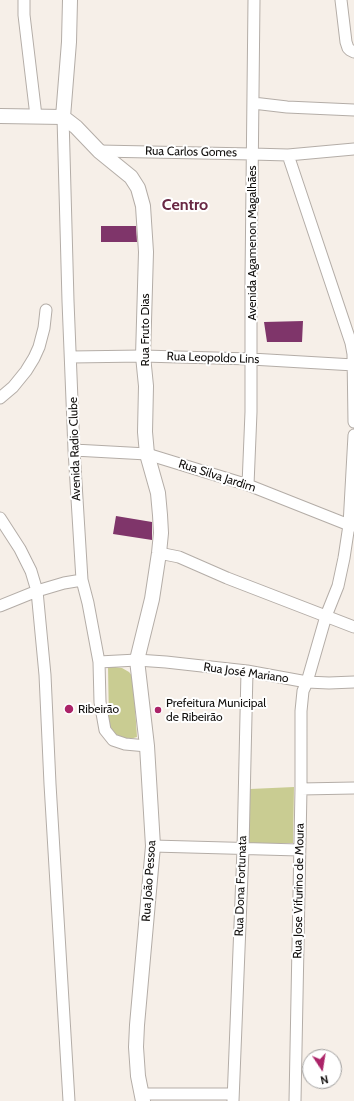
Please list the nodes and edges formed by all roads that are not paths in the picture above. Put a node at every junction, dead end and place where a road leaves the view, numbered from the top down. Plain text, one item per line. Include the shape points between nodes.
1 (24, 0) edge
2 (70, 0) edge
3 (254, 0) edge
4 (341, 0) edge
5 (354, 52) edge
6 (252, 103) junction
7 (354, 110) edge
8 (0, 116) edge
9 (36, 116) junction
10 (63, 117) junction
11 (354, 149) edge
12 (99, 151) junction
13 (252, 154) junction
14 (288, 155) junction
15 (46, 310) dead end
16 (351, 329) edge
17 (144, 356) junction
18 (71, 357) junction
19 (252, 359) junction
20 (353, 365) edge
21 (0, 398) edge
22 (354, 422) edge
23 (354, 435) edge
24 (74, 450) junction
25 (147, 454) junction
26 (248, 485) junction
27 (0, 518) edge
28 (352, 525) edge
29 (160, 553) junction
30 (82, 580) junction
31 (37, 591) junction
32 (0, 606) edge
33 (326, 616) junction
34 (354, 627) edge
35 (137, 660) junction
36 (99, 662) junction
37 (247, 671) junction
38 (307, 682) junction
39 (354, 682) edge
40 (147, 746) junction
41 (354, 788) edge
42 (301, 789) junction
43 (153, 846) junction
44 (243, 849) junction
45 (299, 850) junction
46 (233, 1097) edge
47 (142, 1098) edge
48 (69, 1101) edge
49 (296, 1101) edge

1 - 9 street
2 - 10 street
3 - 6 street, Avenida Agamenon Magalhães
4 - 5 street via 346,42 348,48
6 - 7 street
6 - 13 street, Avenida Agamenon Magalhães
8 - 9 street
9 - 10 street
10 - 12 street, Rua Fruto Dias
10 - 18 street, Avenida Radio Clube
11 - 14 street, Rua Carlos Gomes
12 - 13 street, Rua Carlos Gomes
12 - 17 street, Rua Fruto Dias via 131,177 138,188 143,206 146,252
13 - 14 street, Rua Carlos Gomes
13 - 19 street, Avenida Agamenon Magalhães
14 - 16 street
15 - 21 street via 44,328 34,358 13,388
16 - 20 street
17 - 18 street, Rua Leopoldo Lins
17 - 19 street, Rua Leopoldo Lins
17 - 25 street, Rua Fruto Dias
18 - 24 street, Avenida Radio Clube
19 - 20 street, Rua Leopoldo Lins
19 - 26 street, Avenida Agamenon Magalhães
20 - 22 street
23 - 28 street, Rua Jose Vifurino de Moura
24 - 25 street, Rua Silva Jardim
24 - 30 street, Avenida Radio Clube
25 - 26 street, Rua Silva Jardim
25 - 29 street, Rua Fruto Dias via 158,494
26 - 28 street, Rua Silva Jardim
27 - 31 street via 20,549
28 - 33 street, Rua Jose Vifurino de Moura via 338,586
29 - 33 street via 179,557
29 - 35 street, Rua Fruto Dias
30 - 31 street
30 - 36 street, Avenida Radio Clube
31 - 32 street
31 - 48 street via 45,675
33 - 34 street
33 - 38 street, Rua Jose Vifurino de Moura
35 - 36 street, Rua José Mariano
35 - 37 street, Rua José Mariano
35 - 40 street, Rua João Pessoa
36 - 40 street, Avenida Radio Clube via 100,702 105,730 113,740 124,744
37 - 38 street, Rua José Mariano
37 - 44 street, Rua Dona Fortunata
38 - 39 street, Rua José Mariano
38 - 42 street, Rua Jose Vifurino de Moura via 303,691 301,711
40 - 43 street, Rua João Pessoa
41 - 42 street
42 - 45 street, Rua Jose Vifurino de Moura
43 - 44 street
43 - 47 street, Rua João Pessoa via 136,1025 138,1076
44 - 45 street
44 - 46 street, Rua Dona Fortunata
45 - 49 street, Rua Jose Vifurino de Moura
46 - 47 street

